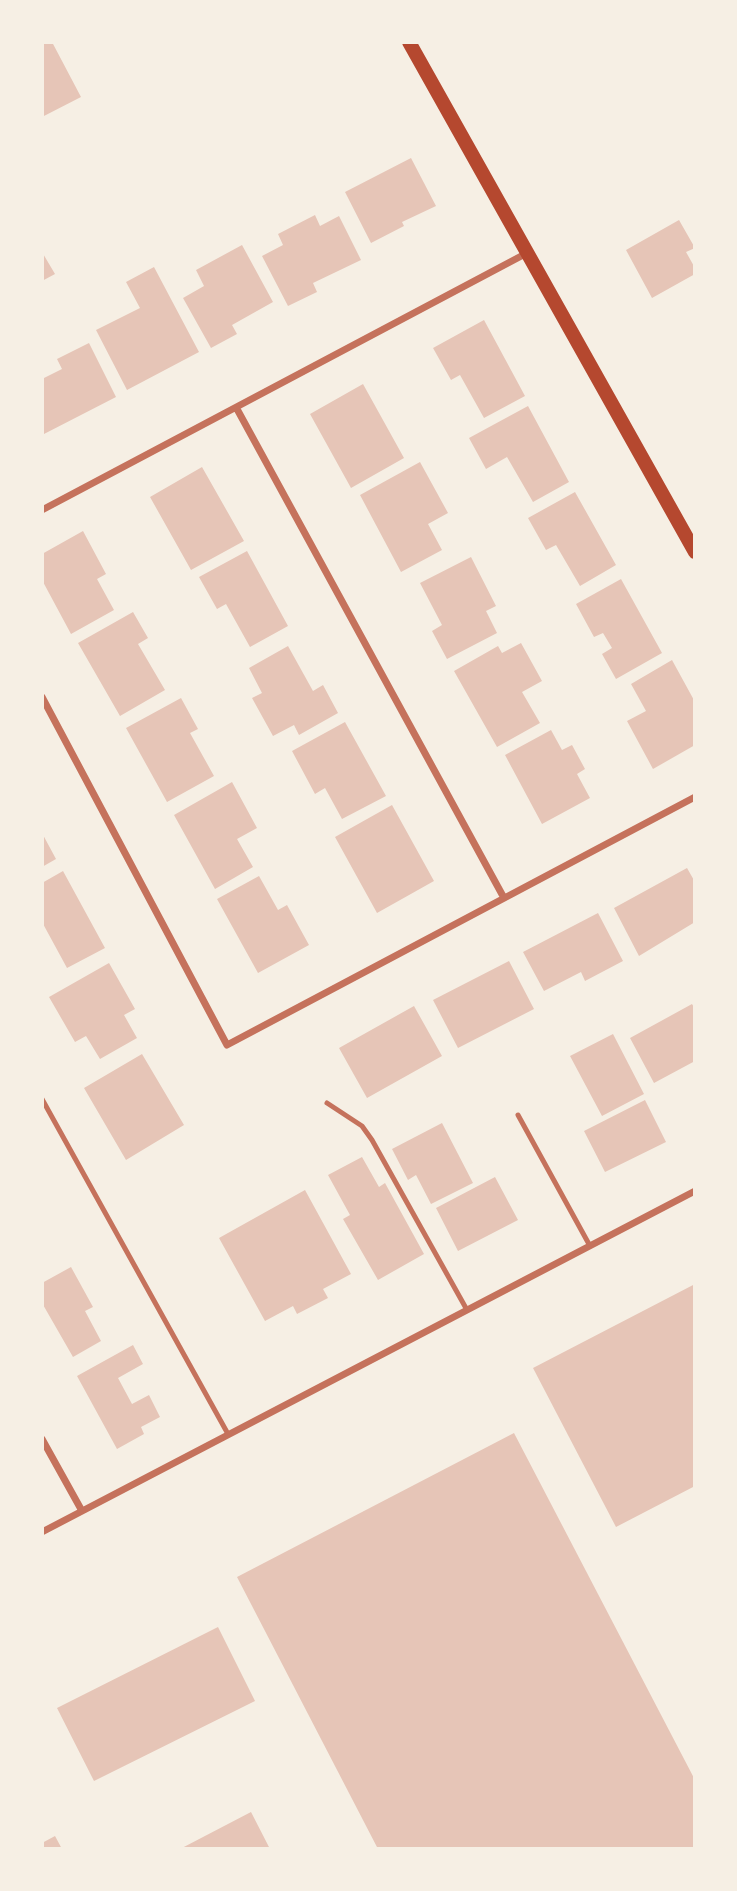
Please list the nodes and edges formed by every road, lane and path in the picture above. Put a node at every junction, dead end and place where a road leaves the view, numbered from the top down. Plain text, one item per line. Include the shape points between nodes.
1 (409, 42) edge
2 (528, 253) junction
3 (237, 409) junction
4 (42, 510) edge
5 (695, 552) edge
6 (42, 697) edge
7 (695, 797) edge
8 (504, 898) junction
9 (42, 1099) edge
10 (327, 1103) dead end
11 (518, 1115) dead end
12 (695, 1191) edge
13 (590, 1246) junction
14 (467, 1310) junction
15 (228, 1434) junction
16 (42, 1438) edge
17 (82, 1511) junction
18 (42, 1532) edge

1 - 2 main road
2 - 3 street
2 - 5 main road
3 - 4 street
3 - 8 street
6 - 8 street via 228,1045
7 - 8 street
9 - 15 lane
10 - 14 lane via 362,1126 372,1140
11 - 13 lane
12 - 13 street
13 - 14 street
14 - 15 street
15 - 17 street
16 - 17 street
17 - 18 street

